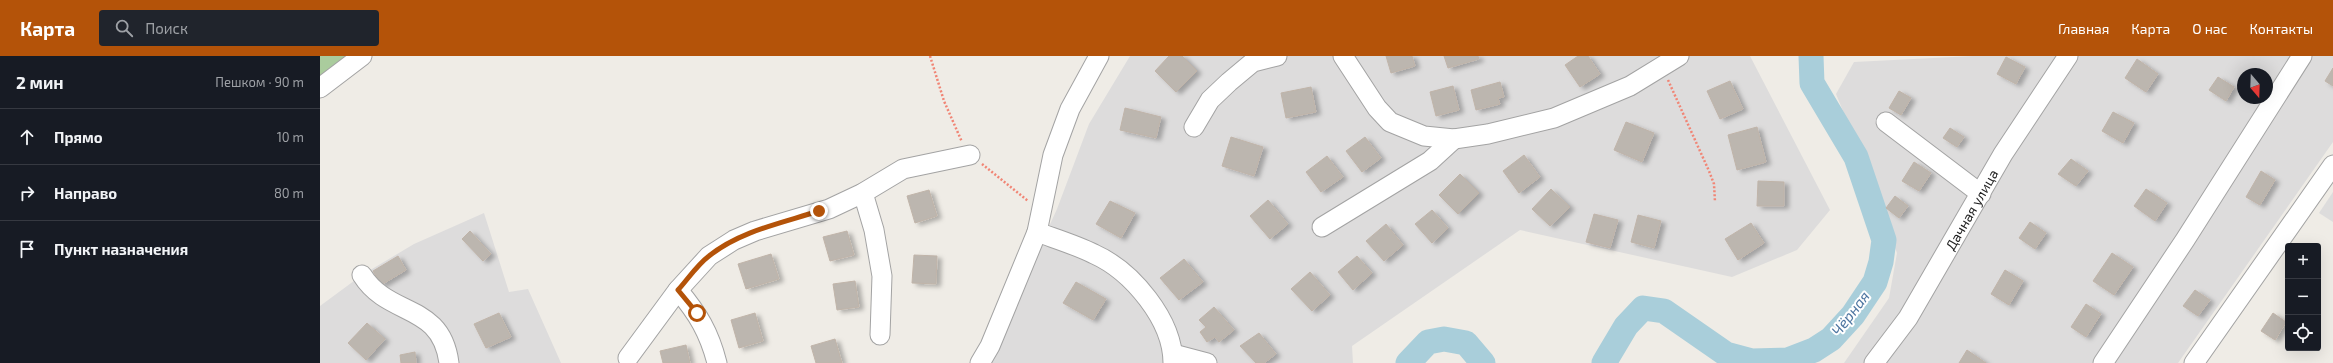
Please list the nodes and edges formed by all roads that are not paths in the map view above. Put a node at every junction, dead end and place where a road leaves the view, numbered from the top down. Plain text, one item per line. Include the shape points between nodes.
1 (362, 56) edge
2 (1099, 56) edge
3 (1277, 56) edge
4 (1343, 56) edge
5 (1679, 56) edge
6 (2068, 56) edge
7 (2302, 56) edge
8 (320, 88) edge
9 (1886, 122) dead end
10 (1194, 127) dead end
11 (1454, 139) junction
12 (970, 155) dead end
13 (2333, 165) edge
14 (863, 193) junction
15 (1981, 194) junction
16 (1322, 227) dead end
17 (1037, 232) junction
18 (362, 275) dead end
19 (678, 290) junction
20 (880, 335) dead end
21 (628, 358) dead end
22 (1173, 358) edge
23 (449, 363) edge
24 (717, 363) edge
25 (980, 363) edge
26 (1207, 363) edge
27 (1874, 363) edge
28 (2103, 363) edge
29 (2194, 363) edge

1 - 8 street
2 - 17 street via 1070,109 1053,155
3 - 10 street via 1253,62 1210,100
4 - 11 street via 1377,108 1390,122 1424,136
5 - 11 street via 1624,89 1554,118 1488,134
6 - 15 street, Дачная улица via 2003,154
7 - 28 street
9 - 15 street
11 - 16 street via 1430,161
12 - 14 street via 903,168
13 - 29 street
14 - 19 street via 829,209 755,231 734,240 708,256
14 - 20 street via 874,230 882,276
15 - 27 street, Дачная улица via 1908,318
17 - 22 street via 1095,254 1117,268 1152,303
17 - 25 street via 990,346
18 - 23 street via 368,285 384,299 428,320 440,332
19 - 21 street
19 - 24 street via 697,313 711,340
22 - 26 street

